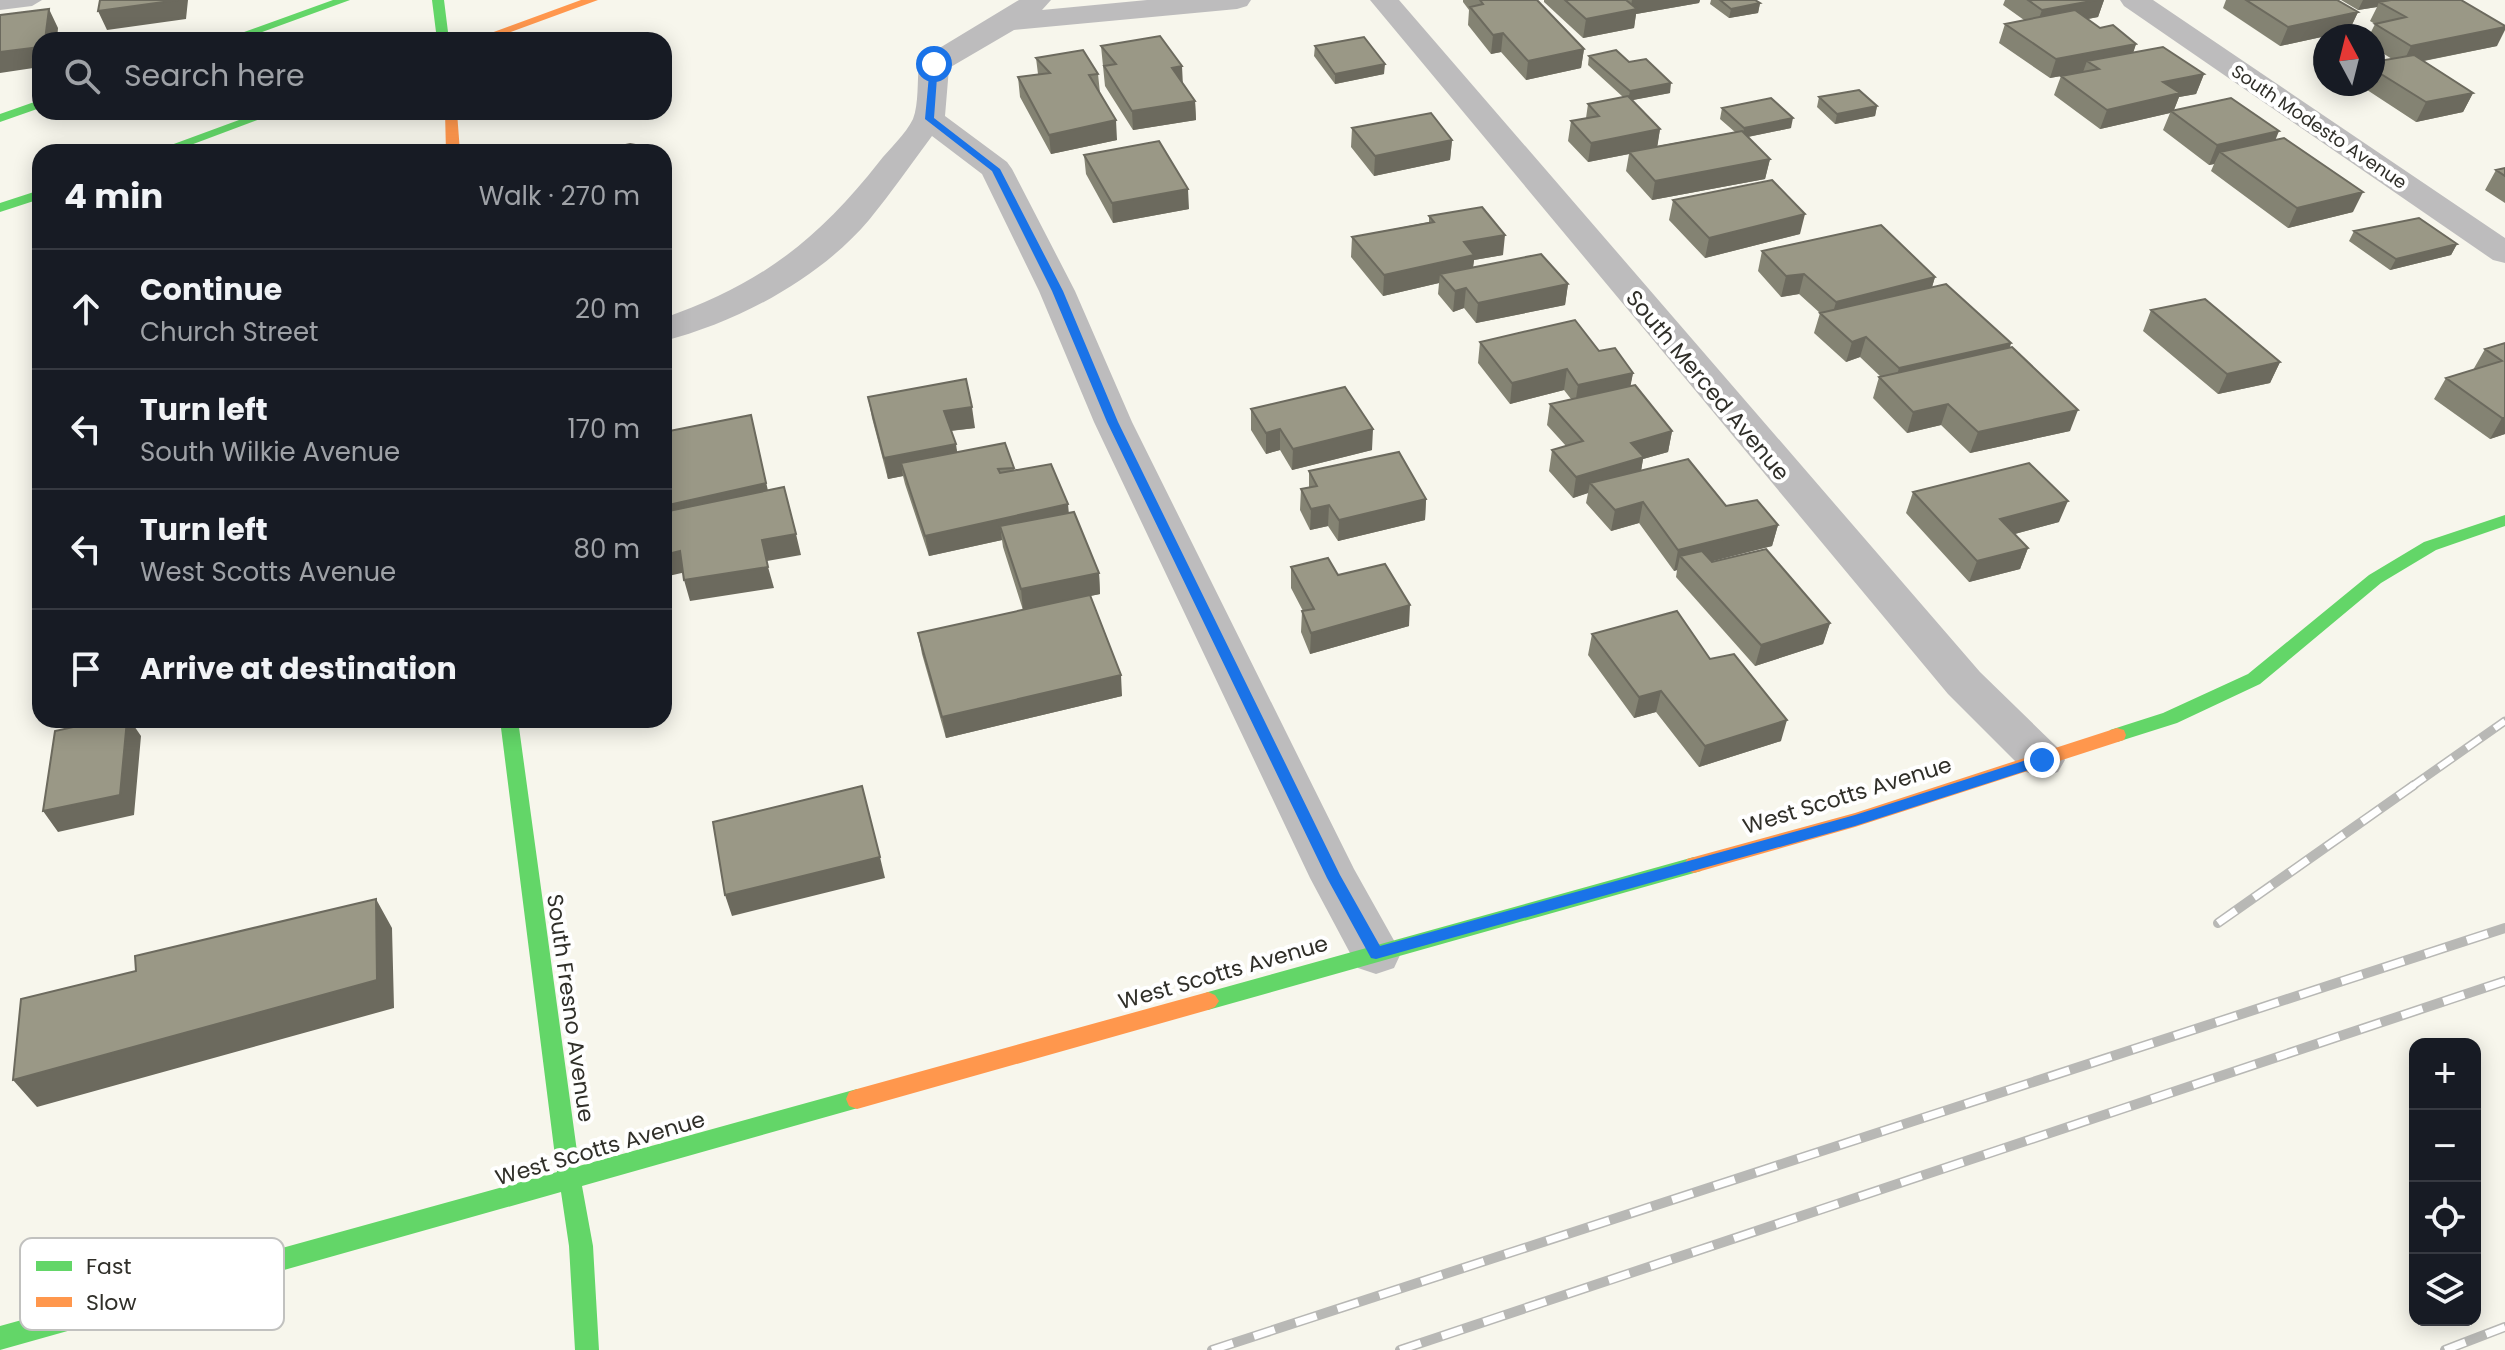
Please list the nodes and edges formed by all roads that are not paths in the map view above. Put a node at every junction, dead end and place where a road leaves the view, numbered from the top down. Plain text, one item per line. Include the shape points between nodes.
1 (32, 0) edge
2 (344, 0) edge
3 (438, 0) edge
4 (592, 0) edge
5 (1037, 0) edge
6 (1237, 0) edge
7 (1384, 0) edge
8 (2134, 0) edge
9 (0, 4) edge
10 (1007, 22) junction
11 (251, 32) edge
12 (442, 32) edge
13 (501, 32) edge
14 (32, 107) edge
15 (0, 118) edge
16 (929, 119) junction
17 (250, 120) edge
18 (451, 120) edge
19 (182, 144) edge
20 (453, 144) edge
21 (32, 197) edge
22 (0, 208) edge
23 (2505, 253) edge
24 (672, 327) edge
25 (2505, 520) edge
26 (510, 728) edge
27 (2042, 760) junction
28 (1376, 953) junction
29 (571, 1181) junction
30 (284, 1260) edge
31 (29, 1330) edge
32 (0, 1338) edge
33 (587, 1350) edge

1 - 9 lane
2 - 11 main road
3 - 12 main road
4 - 13 main road
5 - 10 street
6 - 10 street
7 - 27 street, South Merced Avenue via 1808,503 1964,683
8 - 23 street, South Modesto Avenue
10 - 16 street via 934,64
14 - 15 main road
16 - 24 street via 855,215 811,255 772,282
16 - 28 street via 996,169 1057,291 1119,436 1334,878
17 - 19 main road
18 - 20 main road
21 - 22 main road
25 - 27 main road, West Scotts Avenue via 2430,546 2375,579 2254,679 2170,718
26 - 29 main road, South Fresno Avenue
27 - 28 main road, West Scotts Avenue via 1855,820
28 - 29 main road, West Scotts Avenue
29 - 30 main road, West Scotts Avenue
29 - 33 main road, South Fresno Avenue
31 - 32 main road, West Scotts Avenue

